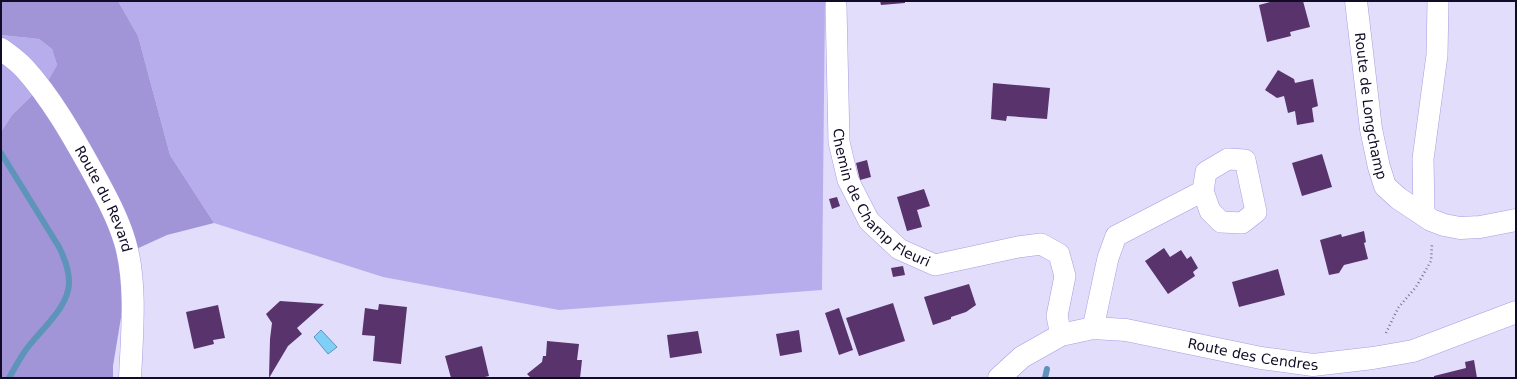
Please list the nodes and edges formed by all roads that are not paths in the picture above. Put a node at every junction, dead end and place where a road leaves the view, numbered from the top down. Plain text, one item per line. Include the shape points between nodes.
1 (1356, 1) edge
2 (1438, 1) edge
3 (836, 6) dead end
4 (1, 49) edge
5 (1203, 191) dead end
6 (1428, 217) junction
7 (1516, 220) edge
8 (1516, 312) edge
9 (1093, 328) junction
10 (1061, 335) junction
11 (1314, 371) edge
12 (130, 378) edge
13 (999, 378) edge

1 - 6 street, Route de Longchamp via 1371,129 1385,186 1398,198
2 - 6 street via 1438,56 1423,159
3 - 10 street, Chemin de Champ Fleuri via 839,142 848,180 869,221 899,249 935,265 1040,244 1059,254 1066,276 1057,316
4 - 12 street, Route du Revard via 23,67 43,91 73,137 108,199 125,242 132,282
5 - 9 street via 1116,236 1108,258
6 - 7 street via 1444,225 1460,228
8 - 11 street, Route des Cendres via 1413,351
9 - 10 street, Route des Cendres
9 - 11 street, Route des Cendres via 1126,330
10 - 13 street, Route des Cendres via 1022,357

